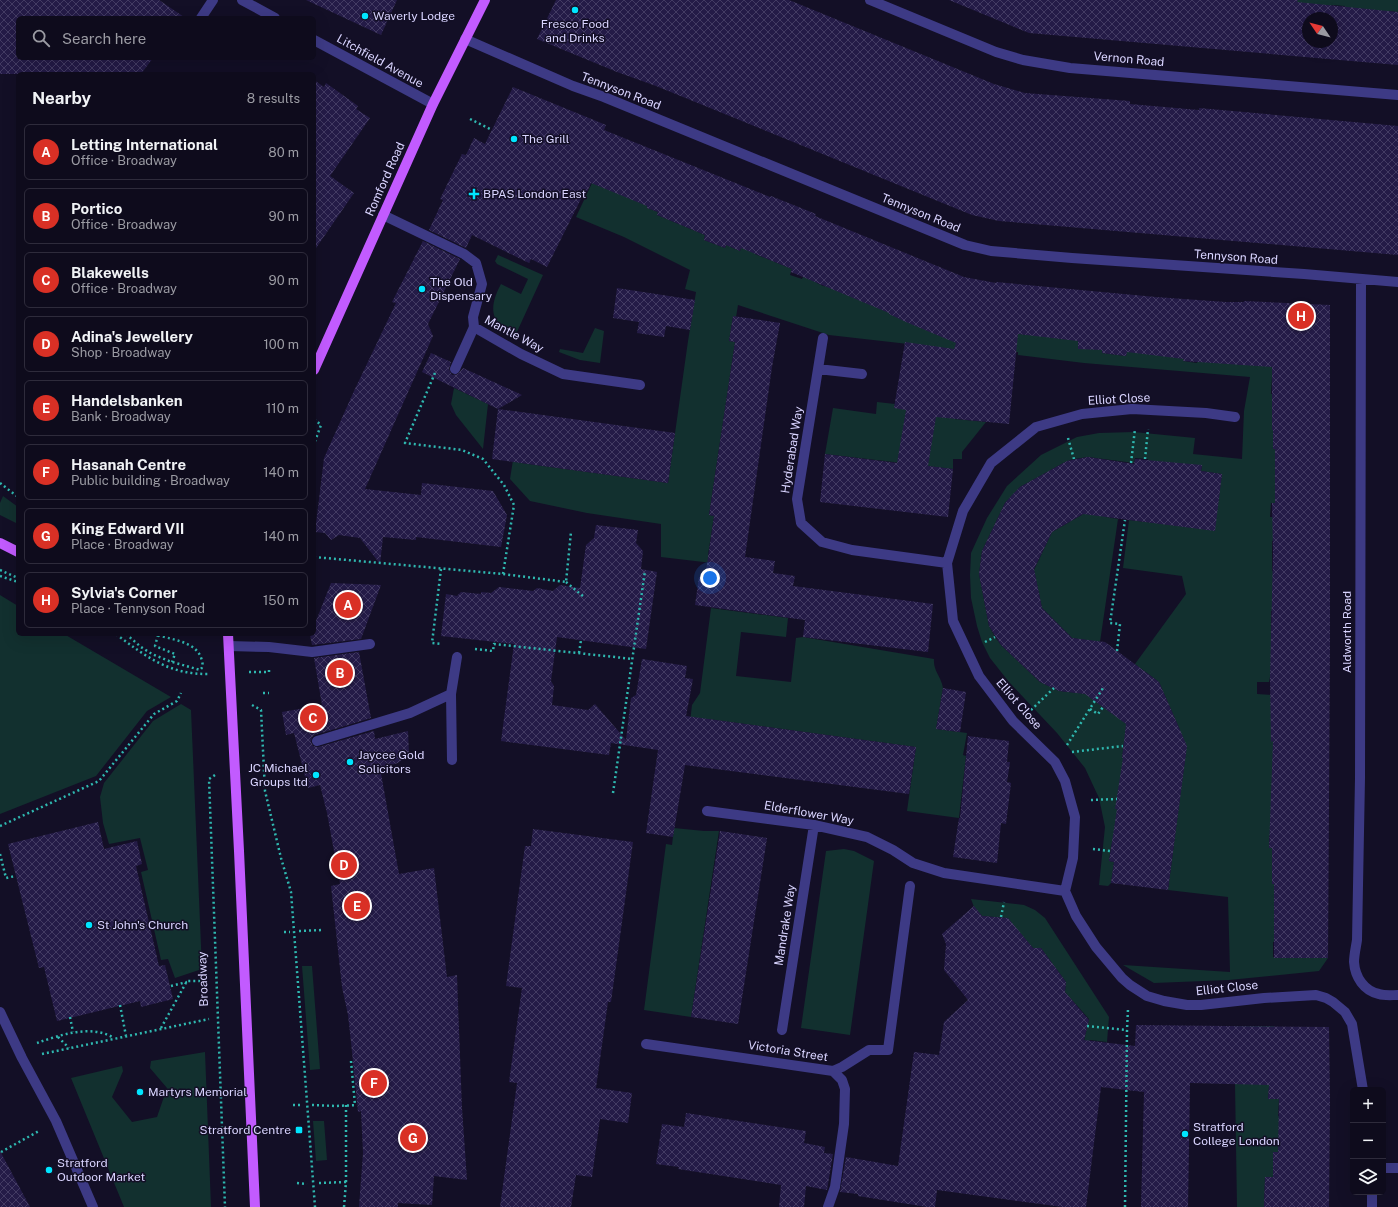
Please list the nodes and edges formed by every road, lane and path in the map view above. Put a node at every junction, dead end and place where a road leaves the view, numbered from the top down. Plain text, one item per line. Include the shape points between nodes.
1 (213, 0) edge
2 (242, 0) edge
3 (485, 0) edge
4 (870, 0) edge
5 (202, 16) edge
6 (271, 16) edge
7 (465, 39) junction
8 (316, 41) edge
9 (1398, 95) edge
10 (433, 104) junction
11 (470, 119) dead end
12 (492, 130) dead end
13 (383, 214) junction
14 (1361, 279) junction
15 (1398, 282) edge
16 (474, 327) junction
17 (823, 338) dead end
18 (316, 365) edge
19 (455, 368) joint
20 (818, 369) junction
21 (862, 374) dead end
22 (640, 385) dead end
23 (1136, 409) junction
24 (1150, 410) junction
25 (1235, 418) dead end
26 (316, 421) edge
27 (316, 439) edge
28 (1145, 459) dead end
29 (1131, 463) dead end
30 (0, 483) edge
31 (16, 495) edge
32 (1125, 520) dead end
33 (571, 532) dead end
34 (0, 543) edge
35 (16, 551) edge
36 (316, 557) edge
37 (947, 563) junction
38 (441, 569) junction
39 (0, 570) edge
40 (645, 571) dead end
41 (503, 574) junction
42 (0, 576) edge
43 (16, 577) edge
44 (16, 581) edge
45 (566, 582) junction
46 (584, 597) dead end
47 (119, 636) edge
48 (128, 636) edge
49 (158, 636) edge
50 (161, 636) edge
51 (228, 636) edge
52 (581, 640) dead end
53 (370, 644) dead end
54 (229, 646) junction
55 (457, 647) junction
56 (1117, 651) dead end
57 (579, 653) junction
58 (457, 657) joint
59 (632, 659) junction
60 (172, 662) junction
61 (202, 674) dead end
62 (1054, 688) dead end
63 (1103, 688) dead end
64 (269, 692) dead end
65 (181, 693) dead end
66 (263, 693) dead end
67 (451, 694) junction
68 (1103, 707) dead end
69 (1090, 709) junction
70 (261, 710) dead end
71 (1016, 723) junction
72 (317, 741) dead end
73 (1123, 746) dead end
74 (1061, 753) junction
75 (452, 760) dead end
76 (1056, 762) junction
77 (234, 764) junction
78 (613, 792) dead end
79 (707, 811) dead end
80 (814, 824) junction
81 (0, 826) edge
82 (0, 854) edge
83 (16, 876) dead end
84 (910, 886) dead end
85 (1065, 891) junction
86 (323, 930) dead end
87 (284, 932) dead end
88 (290, 932) dead end
89 (299, 932) dead end
90 (187, 981) junction
91 (202, 981) dead end
92 (1130, 985) junction
93 (171, 986) dead end
94 (1398, 995) edge
95 (120, 1005) dead end
96 (0, 1012) edge
97 (70, 1017) dead end
98 (209, 1018) dead end
99 (1087, 1026) dead end
100 (161, 1028) junction
101 (782, 1030) dead end
102 (1127, 1030) junction
103 (73, 1032) junction
104 (61, 1036) dead end
105 (126, 1036) junction
106 (57, 1037) dead end
107 (115, 1039) junction
108 (646, 1044) dead end
109 (69, 1048) junction
110 (22, 1058) junction
111 (351, 1061) dead end
112 (833, 1072) junction
113 (1362, 1087) edge
114 (293, 1105) dead end
115 (302, 1105) dead end
116 (312, 1105) dead end
117 (346, 1105) junction
118 (56, 1121) junction
119 (1, 1152) edge
120 (1386, 1168) edge
121 (1398, 1168) edge
122 (346, 1182) junction
123 (297, 1183) dead end
124 (307, 1184) dead end
125 (319, 1184) dead end
126 (1372, 1195) edge
127 (93, 1207) edge
128 (225, 1207) edge
129 (254, 1207) edge
130 (315, 1207) edge
131 (344, 1207) edge
132 (828, 1207) edge
133 (1125, 1207) edge
134 (1372, 1207) edge

1 - 5 street
2 - 6 street
3 - 7 main road, Romford Road
4 - 9 street, Vernon Road via 996,52 1023,60 1070,68
7 - 10 main road, Romford Road
7 - 14 street, Tennyson Road via 573,86 965,244 991,251
8 - 10 street, Litchfield Avenue
10 - 13 main road, Romford Road
11 - 12 path
13 - 16 street, Mantle Way via 476,262 482,284 473,317
13 - 18 main road, Romford Road
14 - 15 street, Tennyson Road
14 - 94 street, Aldworth Road via 1360,778 1357,940 1354,962 1361,983 1372,992 1380,995
16 - 19 street
16 - 22 street, Mantle Way via 521,354 564,374
17 - 20 street, Hyderabad Way
19 - 41 path via 436,370 405,442 462,450 483,459 504,485 514,505
20 - 21 street
20 - 37 street, Hyderabad Way via 797,499 801,523 822,542 852,550
23 - 24 street, Elliot Close
23 - 29 path
23 - 37 street, Elliot Close via 1082,414 1036,427 991,463 963,511
24 - 25 street, Elliot Close via 1206,413
24 - 28 path
26 - 27 path via 321,425
30 - 31 path
32 - 56 path via 1110,623 1120,624
33 - 45 path
34 - 35 main road
36 - 38 path
37 - 71 street, Elliot Close via 953,621 961,640 979,676
38 - 41 path
38 - 55 path via 432,643
39 - 43 path
40 - 59 path
41 - 45 path
42 - 44 path
45 - 46 path
47 - 61 path via 144,655 170,667 185,673
48 - 60 path via 141,647
49 - 60 path via 155,646 175,654
50 - 60 path via 191,647 201,655 203,664 200,670
51 - 54 main road
52 - 57 path
53 - 54 street via 312,652
54 - 77 main road
55 - 57 path via 493,651 494,644
55 - 58 path
57 - 59 path
58 - 67 street
59 - 78 path
62 - 71 path
63 - 69 path
64 - 66 path
65 - 81 path via 177,701 154,714 99,781
67 - 72 street via 410,713
67 - 75 street
68 - 69 path via 1098,714
69 - 74 path
70 - 130 path via 265,791 291,892
71 - 76 street, Elliot Close
73 - 74 path
74 - 76 path
76 - 85 street, Elliot Close via 1065,781 1075,817 1072,858
77 - 128 path, Broadway via 209,779
77 - 129 main road
79 - 80 street, Elderflower Way
80 - 85 street, Elderflower Way via 867,836 913,863 944,873
80 - 101 street, Mandrake Way
82 - 83 path via 6,878
84 - 112 street via 888,1050 868,1050
85 - 92 street, Elliot Close via 1076,916 1096,947
86 - 89 path
87 - 88 path
90 - 91 path
90 - 93 path
90 - 100 path
92 - 102 path
92 - 113 street, Elliot Close via 1147,996 1187,1005 1316,995 1326,998 1340,1007 1352,1024
95 - 105 path
96 - 110 street
97 - 103 path
98 - 100 path
99 - 102 path
100 - 105 path
102 - 133 path
103 - 104 path
103 - 107 path via 107,1034
105 - 107 path
106 - 109 path
107 - 109 path
108 - 112 street, Victoria Street
109 - 110 path
110 - 118 street
111 - 117 path via 356,1105
112 - 132 street, Victoria Street via 842,1080 845,1089 844,1124 835,1187
114 - 115 path
116 - 117 path
117 - 122 path
118 - 119 path
118 - 127 street
120 - 121 street
122 - 125 path
122 - 131 path
123 - 124 path
126 - 134 street

